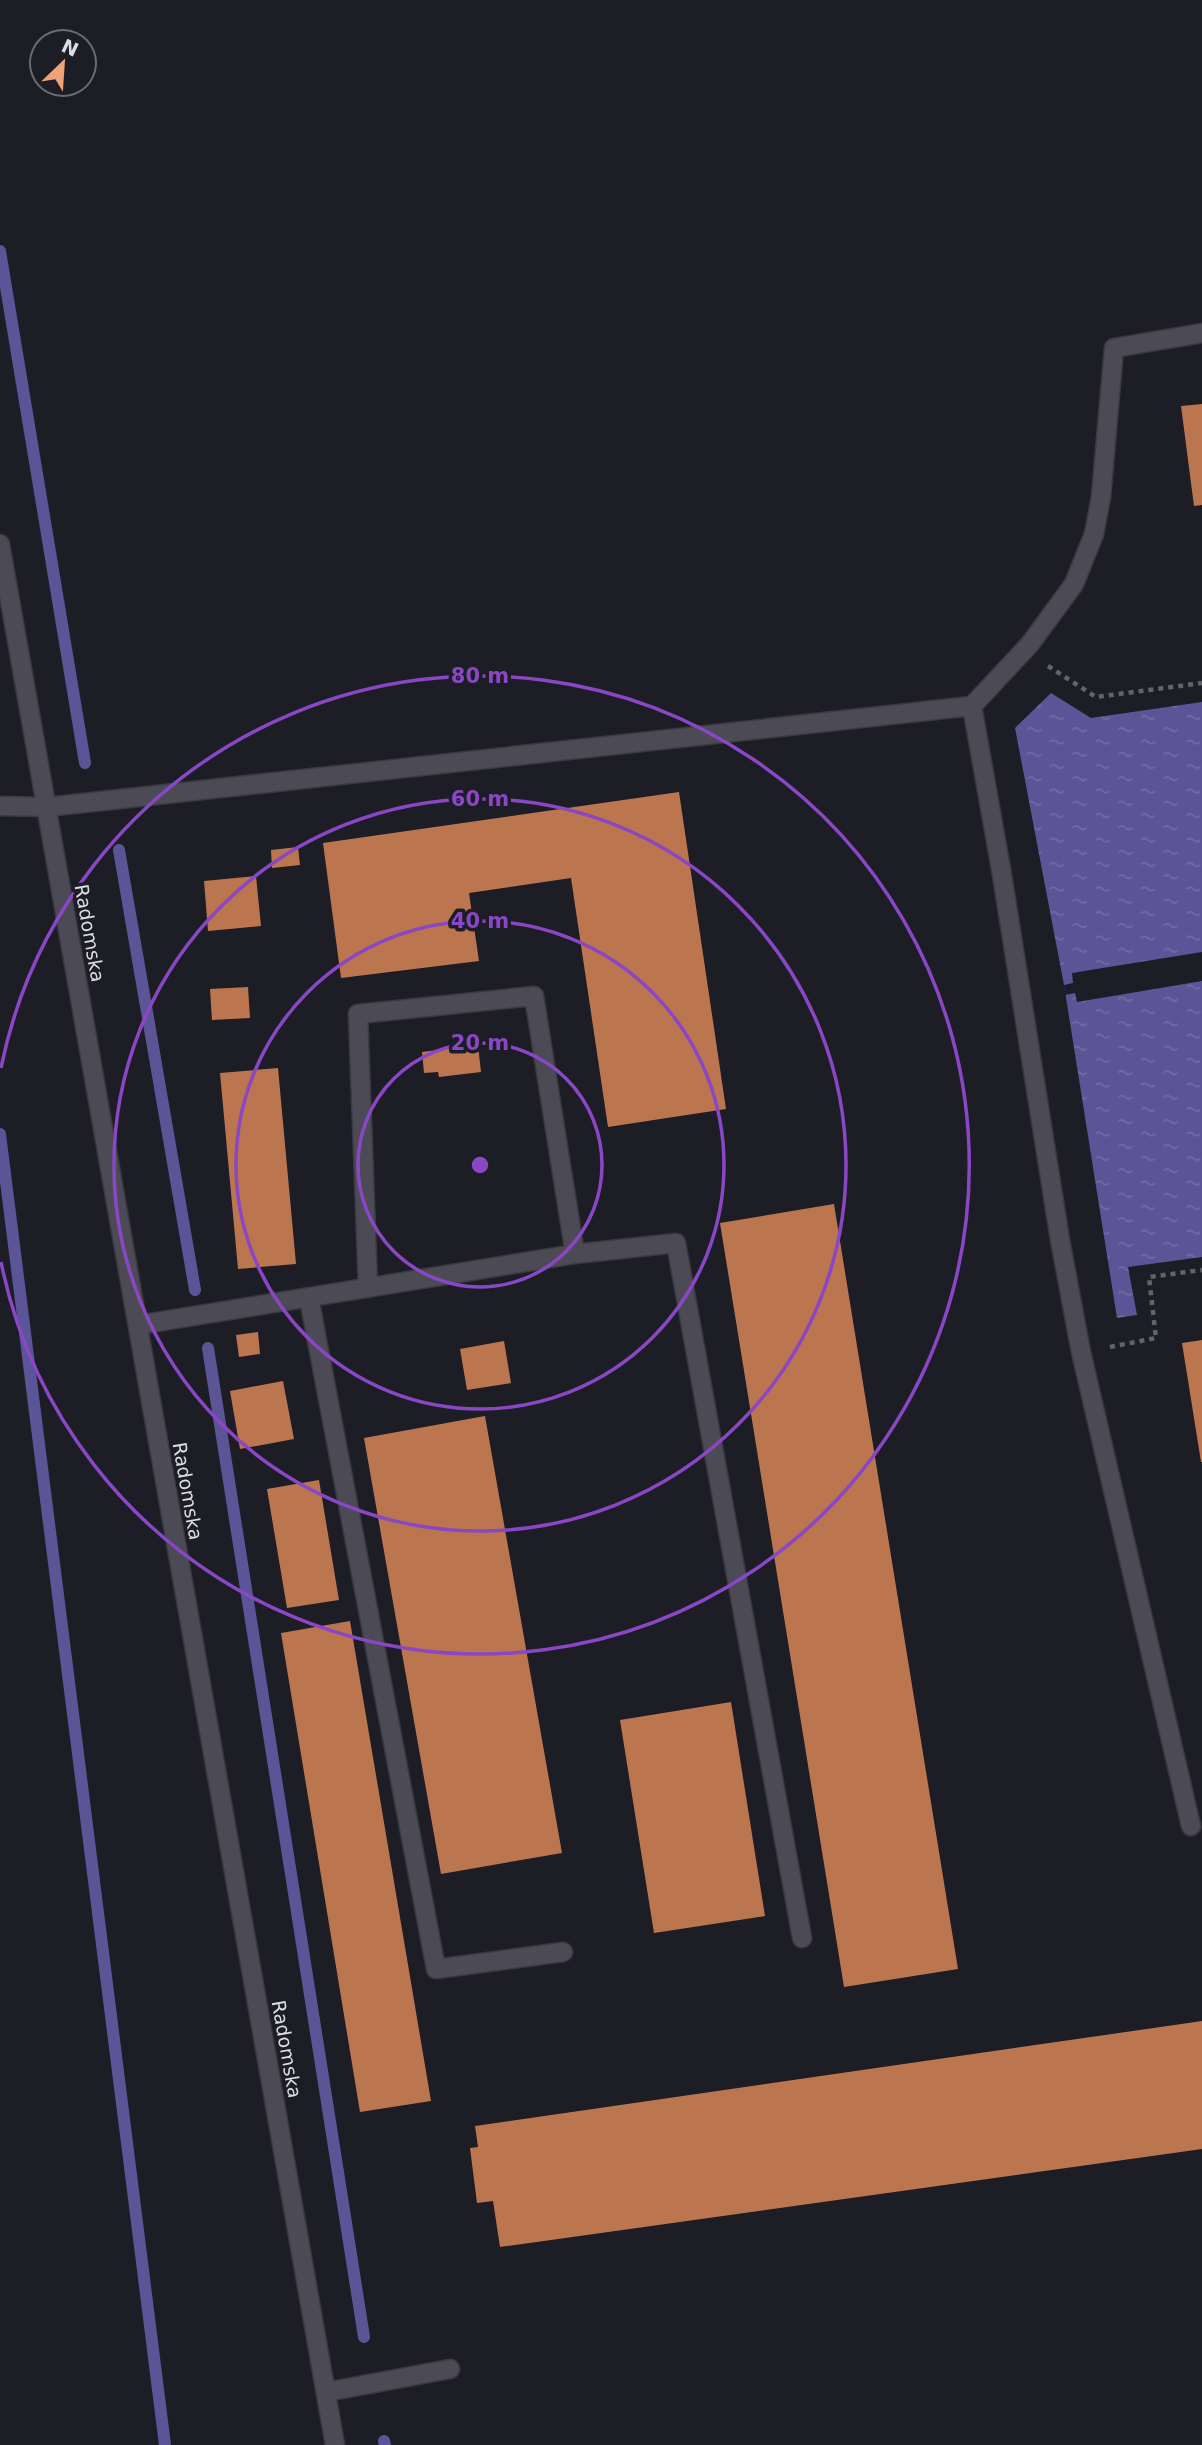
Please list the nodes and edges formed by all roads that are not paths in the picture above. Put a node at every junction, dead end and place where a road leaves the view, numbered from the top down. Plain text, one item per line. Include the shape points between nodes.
1 (1202, 333) edge
2 (0, 544) edge
3 (972, 706) junction
4 (0, 806) edge
5 (47, 807) junction
6 (575, 1254) junction
7 (368, 1288) junction
8 (309, 1298) junction
9 (138, 1325) junction
10 (1191, 1826) dead end
11 (802, 1938) dead end
12 (563, 1952) dead end
13 (450, 2369) dead end
14 (326, 2392) junction
15 (335, 2445) edge

1 - 3 street via 1114,348 1094,534 1074,584 1024,650
2 - 5 street, Radomska
3 - 5 street
3 - 10 street via 1081,1352
4 - 5 street
5 - 9 street, Radomska
6 - 7 street
6 - 7 street via 534,996 358,1014
6 - 11 street via 676,1243
7 - 8 street
8 - 9 street
8 - 12 street via 436,1969
9 - 14 street, Radomska
13 - 14 street
14 - 15 street, Radomska

